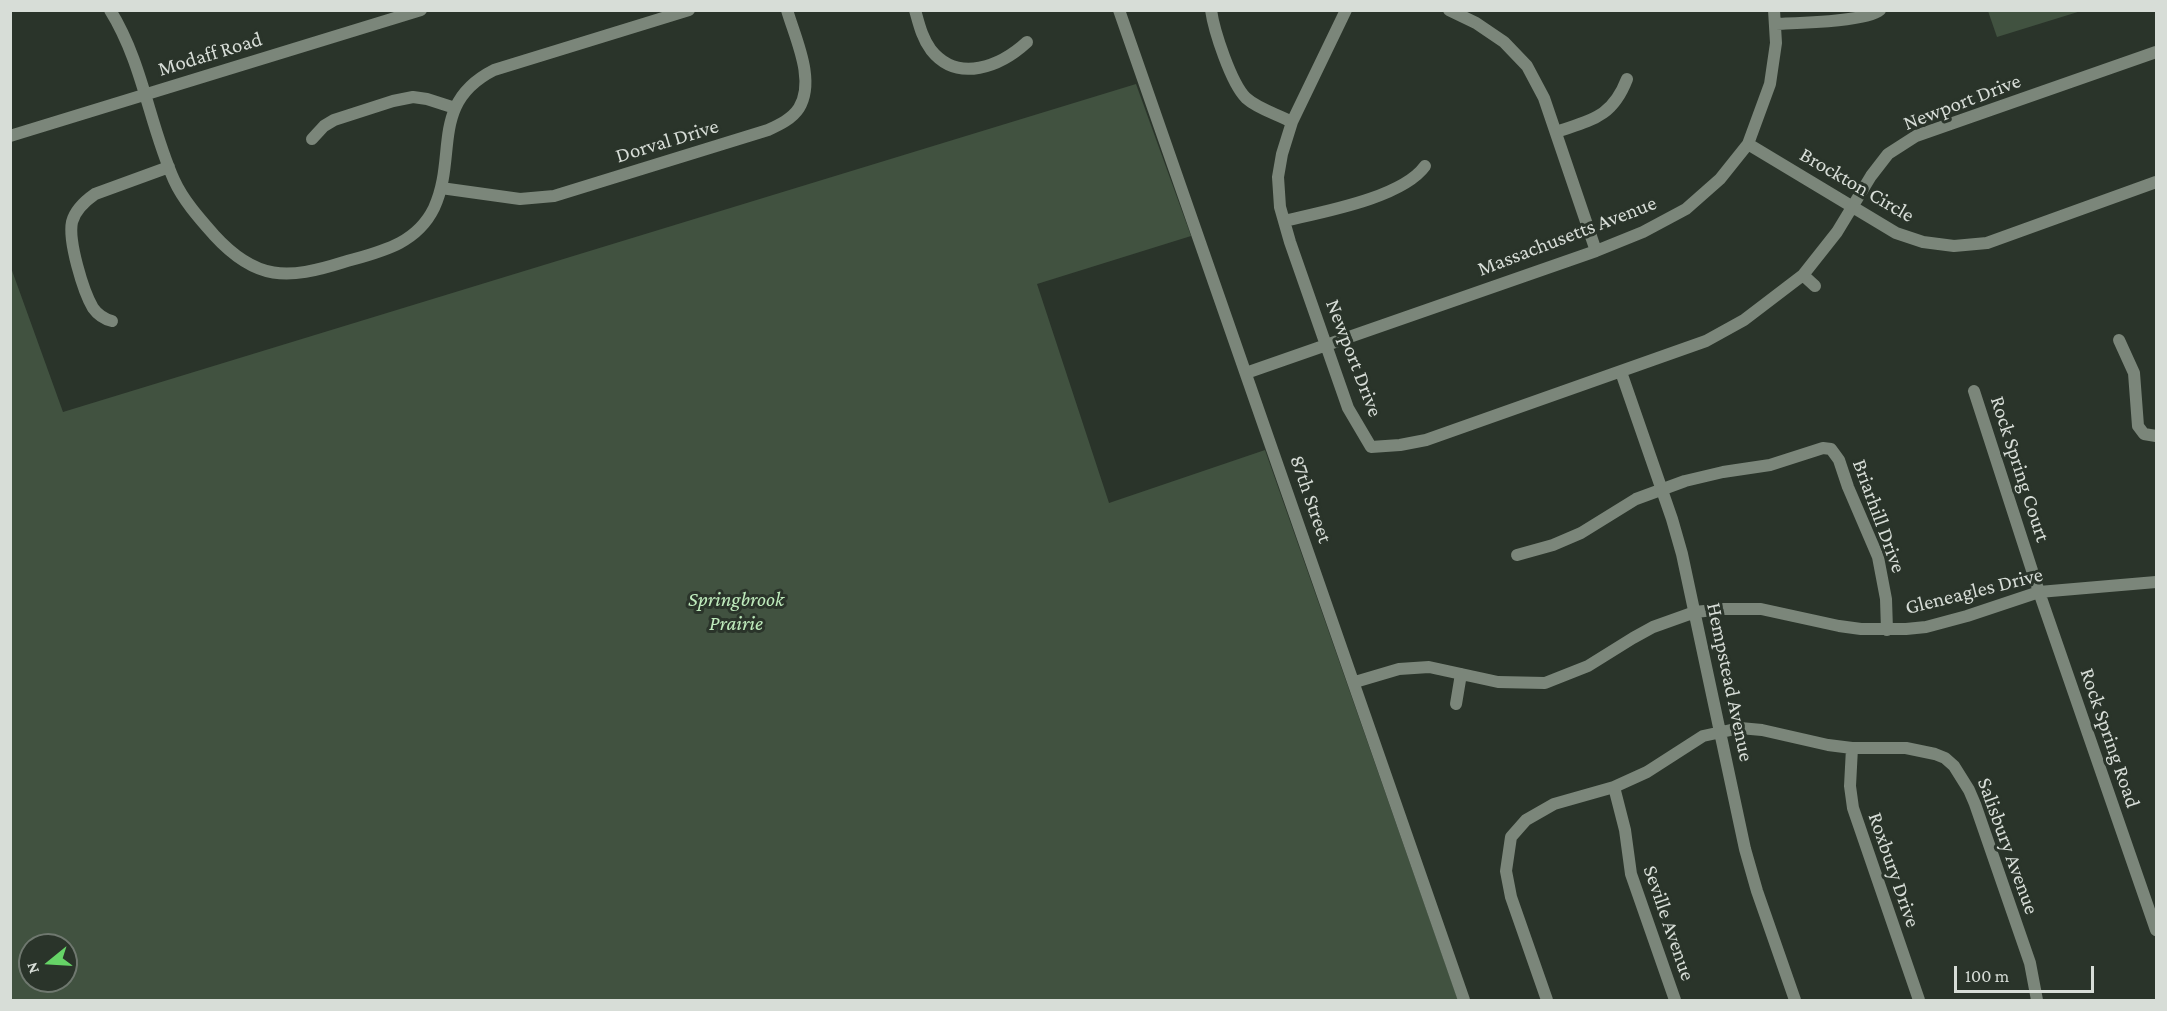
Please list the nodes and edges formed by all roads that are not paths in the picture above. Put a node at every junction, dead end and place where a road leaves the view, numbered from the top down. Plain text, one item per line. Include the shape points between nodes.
1 (110, 10) edge
2 (421, 10) edge
3 (689, 10) edge
4 (787, 10) edge
5 (915, 10) edge
6 (1119, 10) edge
7 (1211, 10) edge
8 (1346, 10) edge
9 (1449, 10) edge
10 (1774, 10) edge
11 (1880, 10) edge
12 (1776, 24) junction
13 (1027, 42) dead end
14 (2157, 52) edge
15 (1627, 79) dead end
16 (146, 94) junction
17 (455, 108) junction
18 (1292, 122) junction
19 (1556, 132) junction
20 (10, 136) edge
21 (312, 139) dead end
22 (1748, 144) junction
23 (1425, 166) dead end
24 (169, 167) junction
25 (2157, 182) edge
26 (441, 188) junction
27 (1852, 207) junction
28 (1284, 221) junction
29 (1596, 250) junction
30 (1803, 275) junction
31 (1815, 286) dead end
32 (112, 321) dead end
33 (2119, 340) dead end
34 (1326, 344) junction
35 (1621, 372) junction
36 (1246, 373) junction
37 (1974, 391) dead end
38 (2157, 436) edge
39 (1662, 490) junction
40 (1517, 555) dead end
41 (2157, 582) edge
42 (2039, 592) junction
43 (1695, 612) junction
44 (1887, 630) junction
45 (1461, 674) junction
46 (1354, 682) junction
47 (1456, 704) dead end
48 (1721, 730) junction
49 (1852, 748) junction
50 (1614, 787) junction
51 (2157, 930) edge
52 (1464, 1000) edge
53 (1548, 1000) edge
54 (1675, 1000) edge
55 (1795, 1000) edge
56 (1919, 1000) edge
57 (2037, 1000) edge

1 - 16 street via 133,54
2 - 16 street, Modaff Road
3 - 17 street via 494,70 467,89
4 - 26 street, Dorval Drive via 806,86 798,109 779,125 554,195 520,199
5 - 13 street via 921,32 932,50 953,66 992,65
6 - 36 street, 87th Street
7 - 18 street via 1238,88 1246,98
8 - 18 street, Newport Drive
9 - 19 street via 1504,42 1527,66
10 - 12 street, Massachusetts Avenue
11 - 12 street via 1853,18
12 - 22 street, Massachusetts Avenue via 1770,84
14 - 27 street, Newport Drive via 1916,136 1888,154
15 - 19 street via 1621,95 1608,110
16 - 20 street, Modaff Road
16 - 24 street
17 - 21 street via 421,98 404,98 334,120
17 - 26 street
18 - 28 street, Newport Drive via 1278,177
19 - 29 street
22 - 27 street, Brockton Circle
22 - 29 street, Massachusetts Avenue via 1720,179 1686,209 1643,232
23 - 28 street via 1412,179 1387,192
24 - 26 street via 187,202 226,248 254,267 285,274 320,270 397,245 424,224
24 - 32 street via 95,194 75,215 72,246 90,301 98,314
25 - 27 street, Brockton Circle via 1987,243 1954,246 1896,233
27 - 30 street, Newport Drive
28 - 34 street, Newport Drive
29 - 34 street, Massachusetts Avenue
30 - 31 street
30 - 35 street, Newport Drive via 1744,320 1706,342
33 - 38 street via 2134,373 2138,426 2144,434
34 - 35 street, Newport Drive via 1348,408 1371,447 1426,440
34 - 36 street, Massachusetts Avenue
35 - 39 street, Hempstead Avenue
36 - 46 street, 87th Street
37 - 42 street, Rock Spring Court
39 - 40 street via 1636,499 1581,533
39 - 43 street, Hempstead Avenue
39 - 44 street, Briarhill Drive via 1701,476 1770,465 1831,449 1878,556
41 - 42 street, Gleneagles Drive
42 - 44 street, Gleneagles Drive via 1947,622
42 - 51 street, Rock Spring Road
43 - 44 street, Gleneagles Drive via 1761,609 1830,625
43 - 45 street, Gleneagles Drive via 1653,627 1588,666 1545,683 1498,682
43 - 48 street, Hempstead Avenue
45 - 46 street, Gleneagles Drive via 1429,667 1399,669
45 - 47 street
46 - 52 street, 87th Street
48 - 49 street, Salisbury Avenue via 1750,728
48 - 50 street via 1703,736 1647,772
48 - 55 street, Hempstead Avenue via 1745,849
49 - 56 street, Roxbury Drive via 1852,808
49 - 57 street, Salisbury Avenue via 1923,750 1945,759 1961,776 1975,804 2030,963
50 - 53 street via 1539,811 1511,837 1508,883
50 - 54 street, Seville Avenue via 1631,874

